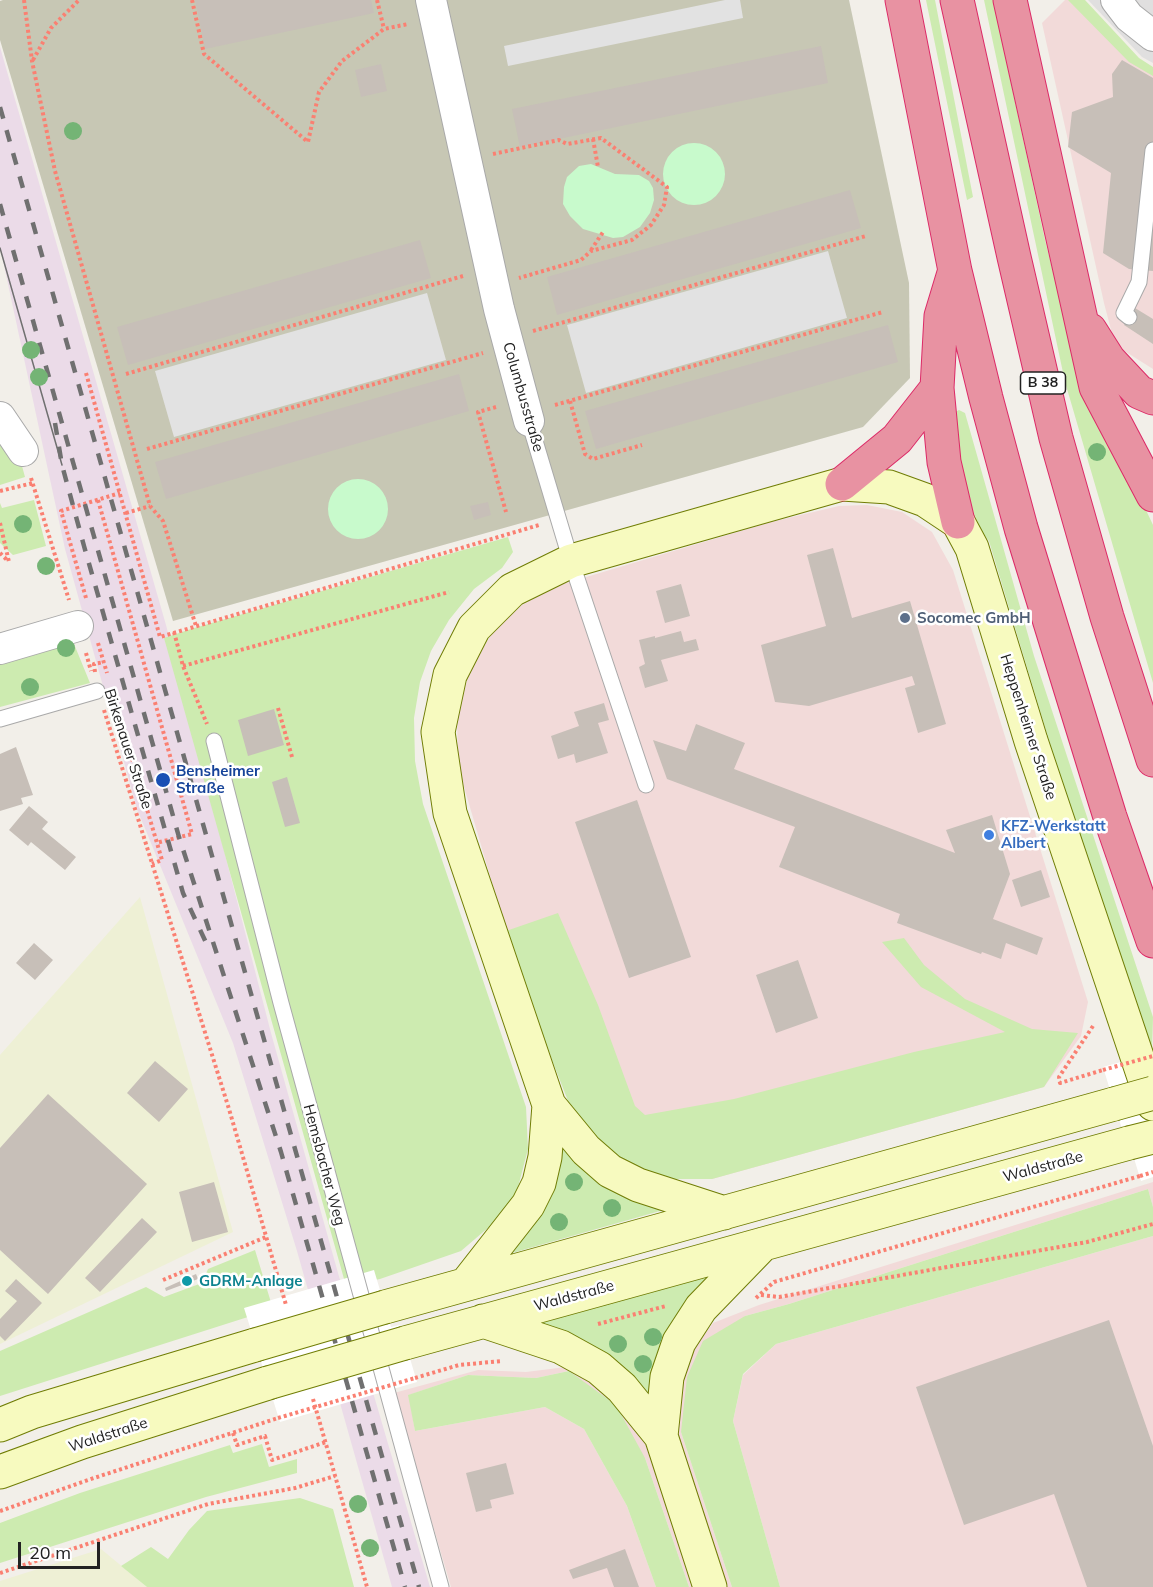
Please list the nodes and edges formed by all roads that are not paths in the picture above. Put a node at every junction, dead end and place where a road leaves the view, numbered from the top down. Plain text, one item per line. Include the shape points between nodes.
1 (902, 0) edge
2 (957, 0) edge
3 (1010, 0) edge
4 (1116, 0) edge
5 (433, 9) edge
6 (1153, 36) edge
7 (1153, 150) edge
8 (955, 271) junction
9 (1078, 311) junction
10 (1130, 316) dead end
11 (936, 388) junction
12 (1153, 398) edge
13 (526, 411) joint
14 (0, 417) edge
15 (23, 451) road end
16 (842, 484) junction
17 (1153, 495) edge
18 (958, 522) junction
19 (571, 561) junction
20 (78, 626) road end
21 (0, 649) edge
22 (98, 691) road end
23 (0, 719) edge
24 (214, 741) road end
25 (1153, 760) edge
26 (646, 785) dead end
27 (1153, 941) edge
28 (1153, 1093) edge
29 (1153, 1104) edge
30 (549, 1105) junction
31 (1141, 1140) edge
32 (724, 1213) junction
33 (764, 1243) junction
34 (467, 1283) junction
35 (483, 1321) junction
36 (0, 1425) edge
37 (661, 1436) junction
38 (0, 1472) edge
39 (441, 1587) edge
40 (710, 1587) edge

1 - 8 highway
2 - 25 highway, B 38 via 1056,438
3 - 9 highway
4 - 6 street via 1129,17
5 - 13 street, Columbusstraße
7 - 10 lane via 1139,282 1124,313
8 - 11 highway via 941,316
8 - 27 highway via 1021,528 1110,817
9 - 12 highway via 1109,360 1139,392
9 - 17 highway via 1096,387
11 - 16 highway via 897,439
11 - 18 highway via 944,462
13 - 19 lane, Columbusstraße
14 - 15 street
16 - 18 main road via 889,487 925,500
16 - 19 main road
18 - 29 main road, Heppenheimer Straße via 972,548 1035,752
19 - 26 lane, Columbusstraße
19 - 30 main road via 513,590 474,628 450,675 438,732 450,813
20 - 21 street
22 - 23 lane
24 - 39 lane, Hemsbacher Weg via 290,1036
28 - 32 main road, bridge
30 - 32 main road via 586,1150 610,1171 638,1185
30 - 34 main road via 539,1183 528,1205
31 - 33 main road, Waldstraße
32 - 34 main road
33 - 35 main road, Waldstraße
33 - 37 main road via 701,1308 679,1342 667,1377
34 - 36 main road, bridge via 32,1412
35 - 37 main road via 561,1347 599,1368 622,1388
35 - 38 main road, Waldstraße, bridge via 268,1383
37 - 40 main road

